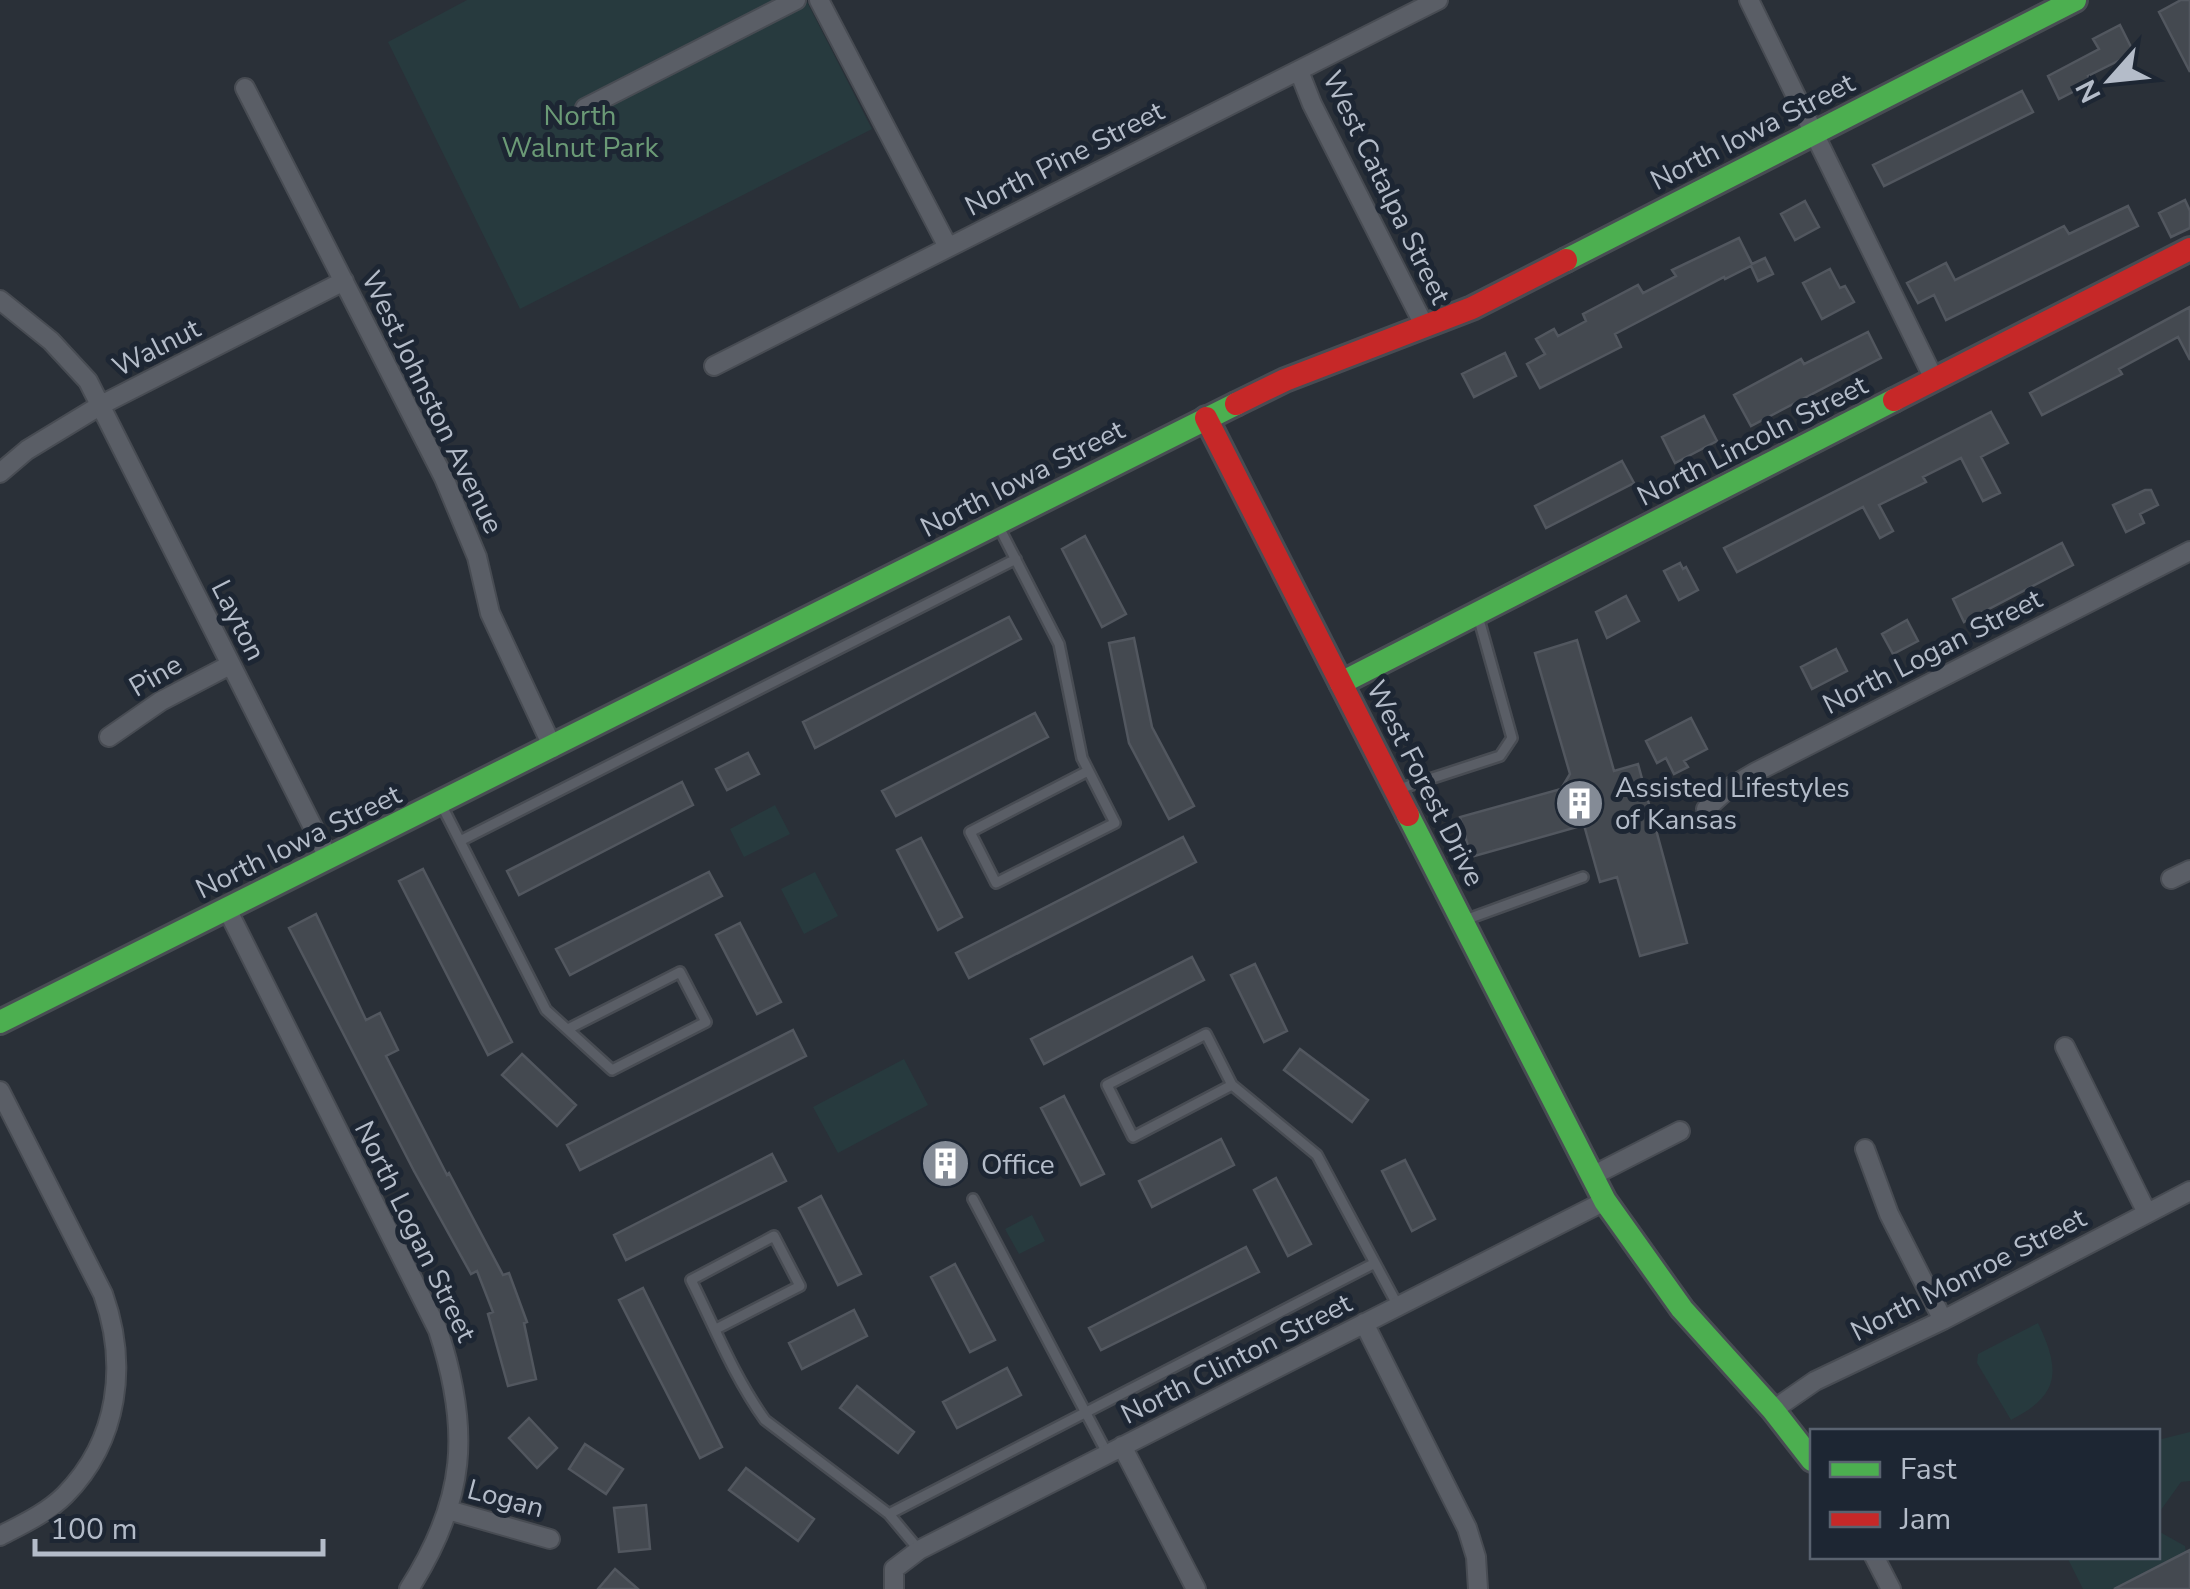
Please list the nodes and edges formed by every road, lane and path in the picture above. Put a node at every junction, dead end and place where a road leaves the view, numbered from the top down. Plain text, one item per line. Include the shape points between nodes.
1 (796, 0) edge
2 (819, 0) edge
3 (1438, 0) edge
4 (1748, 0) edge
5 (2075, 0) edge
6 (1299, 71) junction
7 (245, 88) dead end
8 (585, 108) dead end
9 (1816, 132) junction
10 (948, 247) junction
11 (2190, 250) edge
12 (344, 281) junction
13 (0, 300) edge
14 (1425, 327) junction
15 (714, 366) dead end
16 (1935, 381) junction
17 (101, 405) junction
18 (1206, 418) junction
19 (0, 473) edge
20 (998, 524) junction
21 (2190, 551) edge
22 (1016, 560) junction
23 (1477, 614) junction
24 (230, 665) junction
25 (1341, 683) junction
26 (109, 737) dead end
27 (553, 748) junction
28 (1088, 771) junction
29 (1396, 791) junction
30 (440, 804) junction
31 (1706, 809) dead end
32 (460, 842) junction
33 (330, 859) junction
34 (2190, 870) edge
35 (1583, 877) dead end
36 (2172, 879) dead end
37 (227, 909) junction
38 (1462, 921) junction
39 (0, 1022) edge
40 (568, 1029) junction
41 (2065, 1047) dead end
42 (1232, 1085) junction
43 (0, 1091) edge
44 (1680, 1131) dead end
45 (1865, 1149) dead end
46 (1592, 1176) junction
47 (2190, 1191) edge
48 (973, 1199) dead end
49 (1605, 1201) junction
50 (2147, 1213) junction
51 (1375, 1263) junction
52 (1398, 1306) junction
53 (1943, 1320) junction
54 (1364, 1323) junction
55 (716, 1330) junction
56 (1773, 1410) junction
57 (1085, 1412) junction
58 (1115, 1450) junction
59 (1810, 1457) edge
60 (448, 1510) junction
61 (889, 1514) junction
62 (0, 1536) edge
63 (550, 1538) dead end
64 (920, 1550) junction
65 (1876, 1559) edge
66 (409, 1589) edge
67 (894, 1589) edge
68 (1196, 1589) edge
69 (1478, 1589) edge
70 (1891, 1589) edge

1 - 8 street
2 - 10 street
3 - 6 street, North Pine Street
4 - 9 street
5 - 9 street, North Iowa Street
6 - 10 street, North Pine Street
6 - 14 street, West Catalpa Street
7 - 12 street, West Johnston Avenue
9 - 14 street, North Iowa Street
9 - 16 street
10 - 15 street, North Pine Street
11 - 16 street, North Lincoln Street
12 - 17 street, Walnut
12 - 27 street, West Johnston Avenue via 444,478 477,557 490,614
13 - 17 street, Layton via 60,350
14 - 18 street, North Iowa Street
16 - 23 street, North Lincoln Street
17 - 19 street, Walnut
17 - 24 street, Layton
18 - 20 street, North Iowa Street
18 - 25 street, West Forest Drive
20 - 22 lane
20 - 27 street, North Iowa Street
21 - 31 street, North Logan Street via 1756,772
22 - 28 lane via 1059,644
22 - 32 lane
23 - 25 street, North Lincoln Street
23 - 29 lane via 1512,738 1500,756
24 - 26 street, Pine
24 - 33 street, Layton
25 - 29 street, West Forest Drive
27 - 30 street, North Iowa Street
28 - 28 lane via 1115,823 996,883 970,832
29 - 38 street, West Forest Drive
30 - 32 lane
30 - 33 street, North Iowa Street
32 - 40 lane via 546,1010
33 - 37 street, North Iowa Street
34 - 36 street
35 - 38 lane
37 - 39 street, North Iowa Street
37 - 60 street, North Logan Street via 438,1330 460,1428
38 - 46 street, West Forest Drive
40 - 40 lane via 612,1070 706,1022 680,972
41 - 50 street
42 - 42 lane via 1206,1034 1106,1086 1133,1136
42 - 51 lane via 1317,1155
43 - 62 street via 103,1294 117,1367 112,1417 86,1468 53,1505
44 - 46 street
45 - 53 street via 1889,1214
46 - 49 street, West Forest Drive
47 - 50 street, North Monroe Street
48 - 57 lane
49 - 52 street, North Clinton Street
49 - 56 street, West Forest Drive via 1682,1309
50 - 53 street, North Monroe Street
51 - 52 lane
51 - 57 lane
52 - 54 street, North Clinton Street
53 - 56 street, North Monroe Street via 1815,1380
54 - 58 street, North Clinton Street
54 - 69 street via 1467,1528
55 - 55 lane via 800,1286 774,1236 691,1280
55 - 61 lane via 765,1420
56 - 59 street, West Forest Drive
57 - 58 lane
57 - 61 lane
58 - 64 street, North Clinton Street
58 - 68 street
60 - 63 street, Logan
60 - 66 street, North Logan Street
61 - 64 lane
64 - 67 street, North Clinton Street via 894,1569
65 - 70 street

